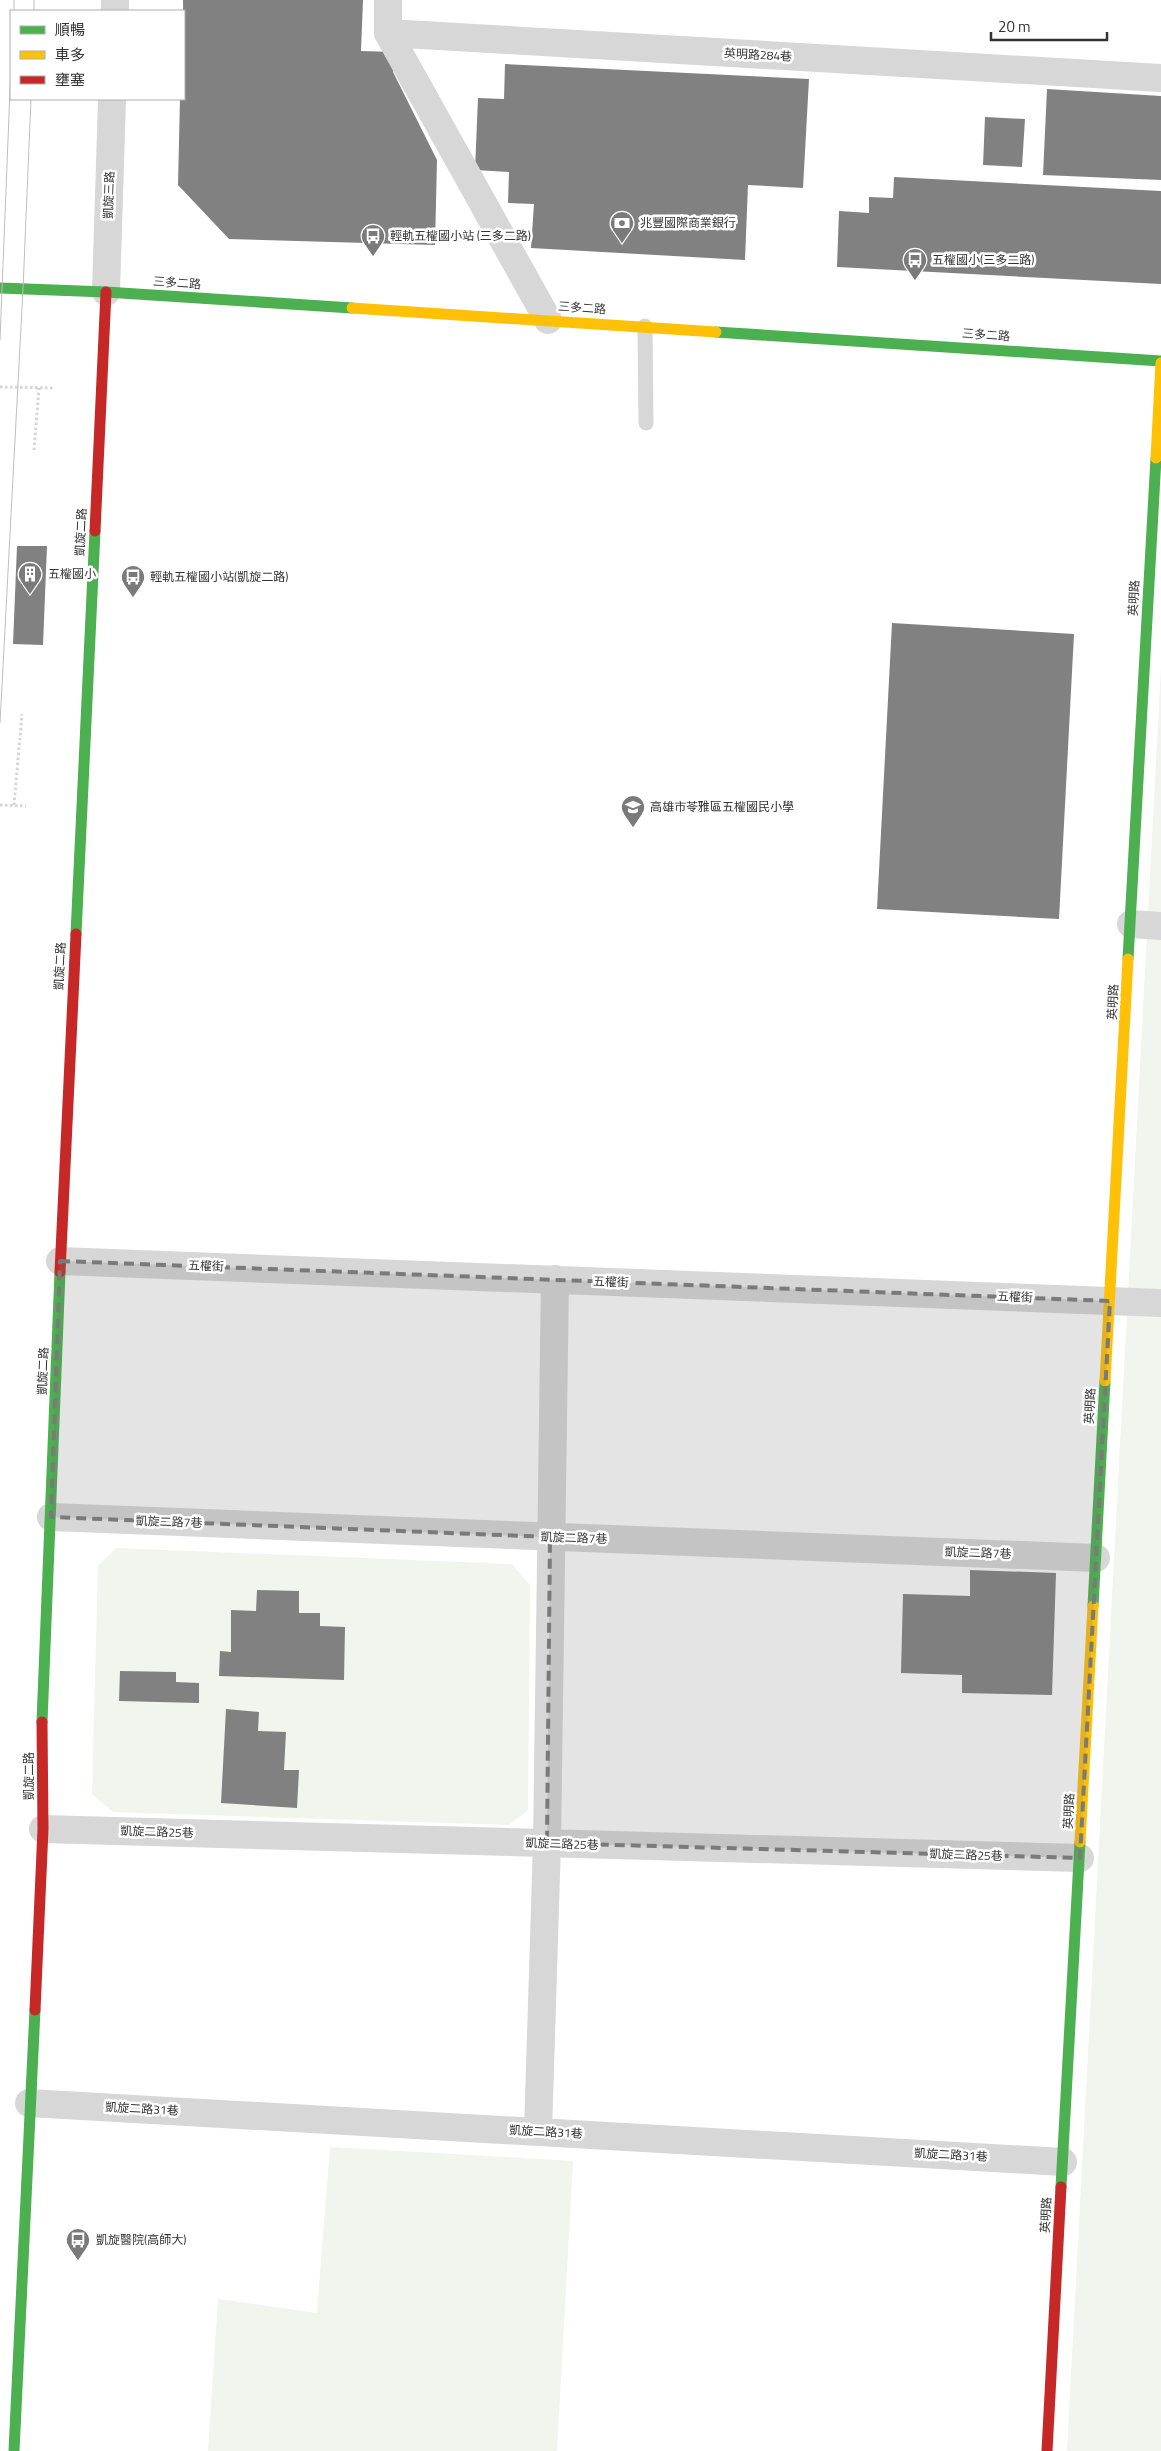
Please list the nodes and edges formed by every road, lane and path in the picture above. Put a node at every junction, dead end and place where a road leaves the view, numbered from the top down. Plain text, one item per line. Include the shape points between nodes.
1 (388, 0) edge
2 (388, 33) junction
3 (1161, 78) edge
4 (112, 100) edge
5 (0, 288) edge
6 (106, 292) junction
7 (548, 320) junction
8 (645, 326) junction
9 (1161, 362) edge
10 (0, 387) edge
11 (39, 388) junction
12 (54, 388) dead end
13 (646, 423) dead end
14 (34, 450) dead end
15 (22, 714) dead end
16 (0, 805) edge
17 (14, 805) junction
18 (26, 806) dead end
19 (1131, 924) junction
20 (1161, 926) edge
21 (60, 1261) junction
22 (555, 1279) junction
23 (1110, 1301) junction
24 (1161, 1303) edge
25 (51, 1517) junction
26 (550, 1537) junction
27 (1096, 1558) junction
28 (43, 1829) junction
29 (547, 1843) junction
30 (1080, 1858) junction
31 (30, 2103) junction
32 (538, 2132) junction
33 (1063, 2162) junction
34 (14, 2451) edge
35 (1047, 2451) edge

1 - 2 street
2 - 3 street, 英明路284巷
2 - 7 street
4 - 6 street, 凱旋三路
5 - 6 street, 三多二路
6 - 7 street, 三多二路
6 - 21 street, 凱旋二路
7 - 8 street, 三多二路
8 - 9 street, 三多二路
8 - 13 lane
9 - 19 street, 英明路
10 - 11 path
11 - 12 path
11 - 14 path
15 - 17 path
16 - 17 path
17 - 18 path
19 - 20 street
19 - 23 street, 英明路
21 - 22 street, 五權街
21 - 25 street, 凱旋二路
22 - 23 street, 五權街
22 - 26 street
23 - 24 street, 五權街
23 - 27 street, 英明路
25 - 26 street, 凱旋二路7巷
25 - 28 street, 凱旋二路 via 42,1733
26 - 27 street, 凱旋二路7巷
26 - 29 street
27 - 30 street, 英明路
28 - 29 street, 凱旋二路25巷
28 - 31 street, 凱旋二路
29 - 30 street, 凱旋二路25巷
29 - 32 street
30 - 33 street, 英明路
31 - 32 street, 凱旋二路31巷
31 - 34 street, 凱旋二路
32 - 33 street, 凱旋二路31巷
33 - 35 street, 英明路

